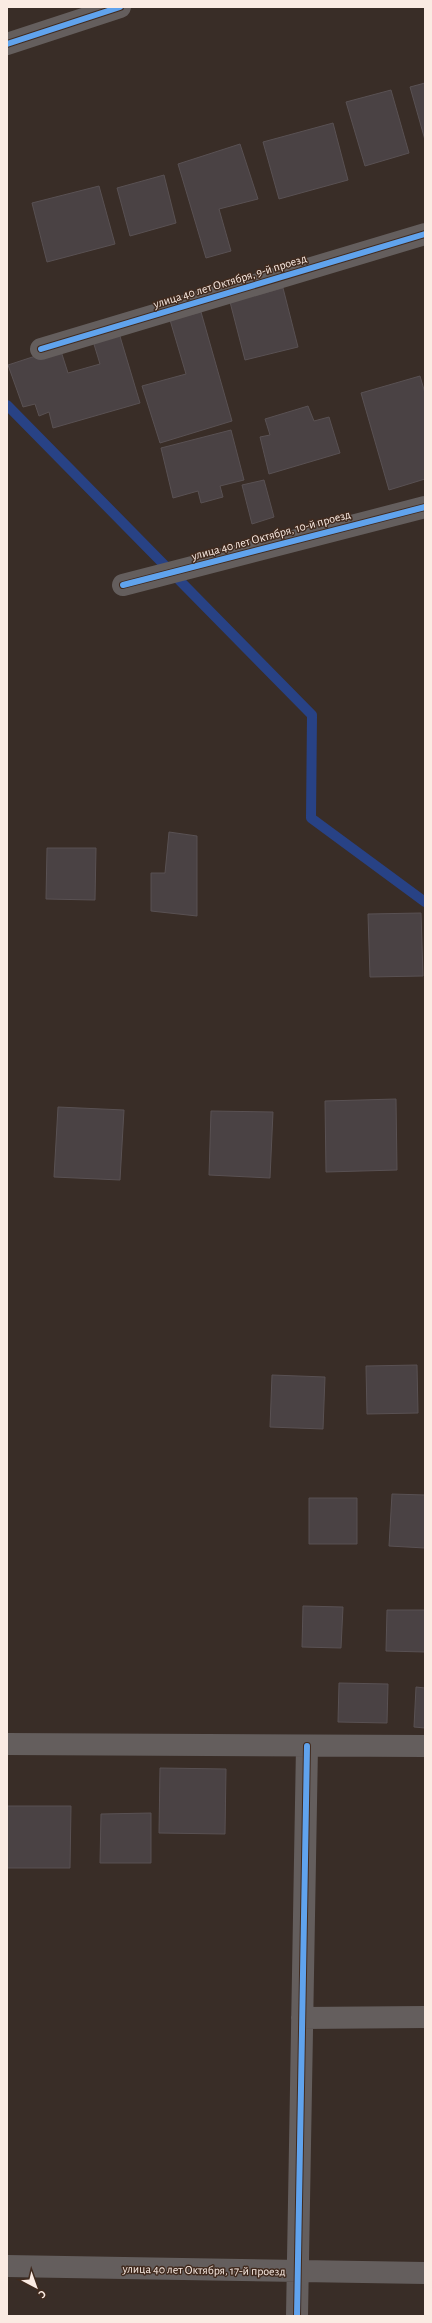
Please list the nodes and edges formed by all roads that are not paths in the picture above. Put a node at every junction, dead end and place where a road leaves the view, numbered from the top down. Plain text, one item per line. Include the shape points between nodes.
1 (120, 7) edge
2 (7, 44) edge
3 (425, 234) edge
4 (41, 349) dead end
5 (425, 507) edge
6 (123, 585) dead end
7 (7, 1744) edge
8 (307, 1746) junction
9 (425, 1746) edge
10 (425, 2017) edge
11 (302, 2018) junction
12 (7, 2266) edge
13 (298, 2272) junction
14 (425, 2273) edge
15 (297, 2316) edge

1 - 2 street
3 - 4 street, улица 40 лет Октября, 9-й проезд
5 - 6 street, улица 40 лет Октября, 10-й проезд
7 - 8 street
8 - 9 street
8 - 11 street
10 - 11 street
11 - 13 street
12 - 13 street, улица 40 лет Октября, 17-й проезд
13 - 14 street, улица 40 лет Октября, 17-й проезд
13 - 15 street

